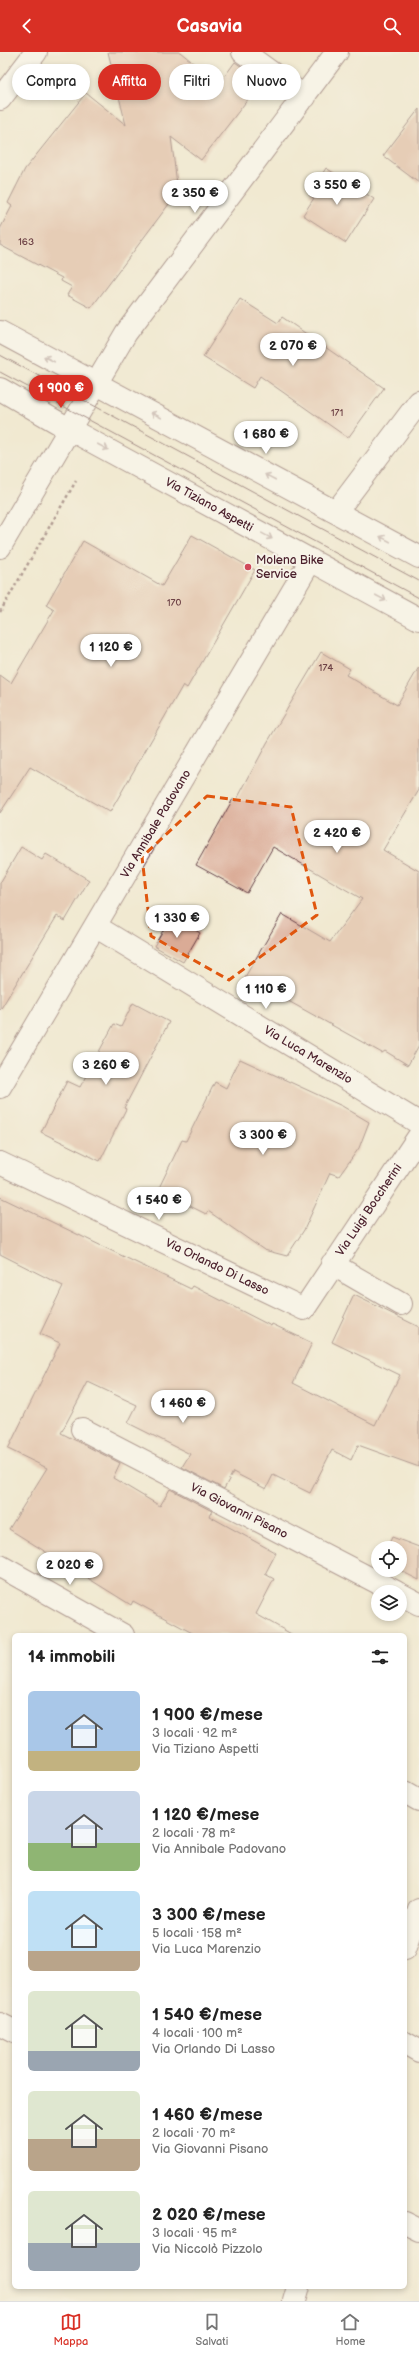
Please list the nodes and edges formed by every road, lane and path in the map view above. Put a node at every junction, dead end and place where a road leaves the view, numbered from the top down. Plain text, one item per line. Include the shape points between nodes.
1 (36, 52) edge
2 (243, 52) edge
3 (337, 52) edge
4 (305, 97) junction
5 (0, 99) edge
6 (0, 332) edge
7 (96, 384) junction
8 (0, 389) edge
9 (419, 402) edge
10 (69, 429) junction
11 (76, 481) dead end
12 (336, 512) junction
13 (0, 547) edge
14 (419, 557) edge
15 (311, 560) junction
16 (0, 612) edge
17 (419, 619) edge
18 (95, 926) junction
19 (0, 1087) edge
20 (419, 1122) edge
21 (419, 1136) edge
22 (0, 1164) edge
23 (332, 1264) junction
24 (401, 1304) dead end
25 (304, 1309) joint
26 (82, 1429) dead end
27 (0, 1566) edge
28 (383, 1585) edge
29 (407, 1598) edge
30 (419, 1604) edge
31 (119, 1633) edge
32 (407, 1793) edge
33 (419, 1800) edge
34 (419, 1910) edge
35 (407, 1943) edge
36 (0, 2024) edge
37 (12, 2030) edge
38 (407, 2044) edge
39 (419, 2051) edge
40 (407, 2224) edge
41 (419, 2230) edge
42 (297, 2289) edge
43 (294, 2301) edge

1 - 5 street
2 - 4 street
3 - 4 street
4 - 7 street via 126,333
7 -> 6 street
7 - 10 street
12 -> 7 street
8 - 10 street, Via Tiziano Aspetti
9 - 12 street
10 - 13 street
10 -> 15 street, Via Tiziano Aspetti
11 - 16 path
14 -> 12 street
15 -> 17 street, Via Tiziano Aspetti
15 - 18 street, Via Annibale Padovano
18 - 19 street, Via Annibale Padovano
18 - 20 street, Via Luca Marenzio
21 - 23 street, Via Luigi Boccherini
22 - 25 street, Via Orlando Di Lasso
23 - 24 street, Via Luigi Boccherini
23 - 25 street, Via Luigi Boccherini
26 - 28 street, Via Giovanni Pisano
27 - 31 street
29 - 30 street
32 - 33 street
34 - 35 street
36 - 37 street
38 - 39 street
40 - 41 street
42 - 43 street

